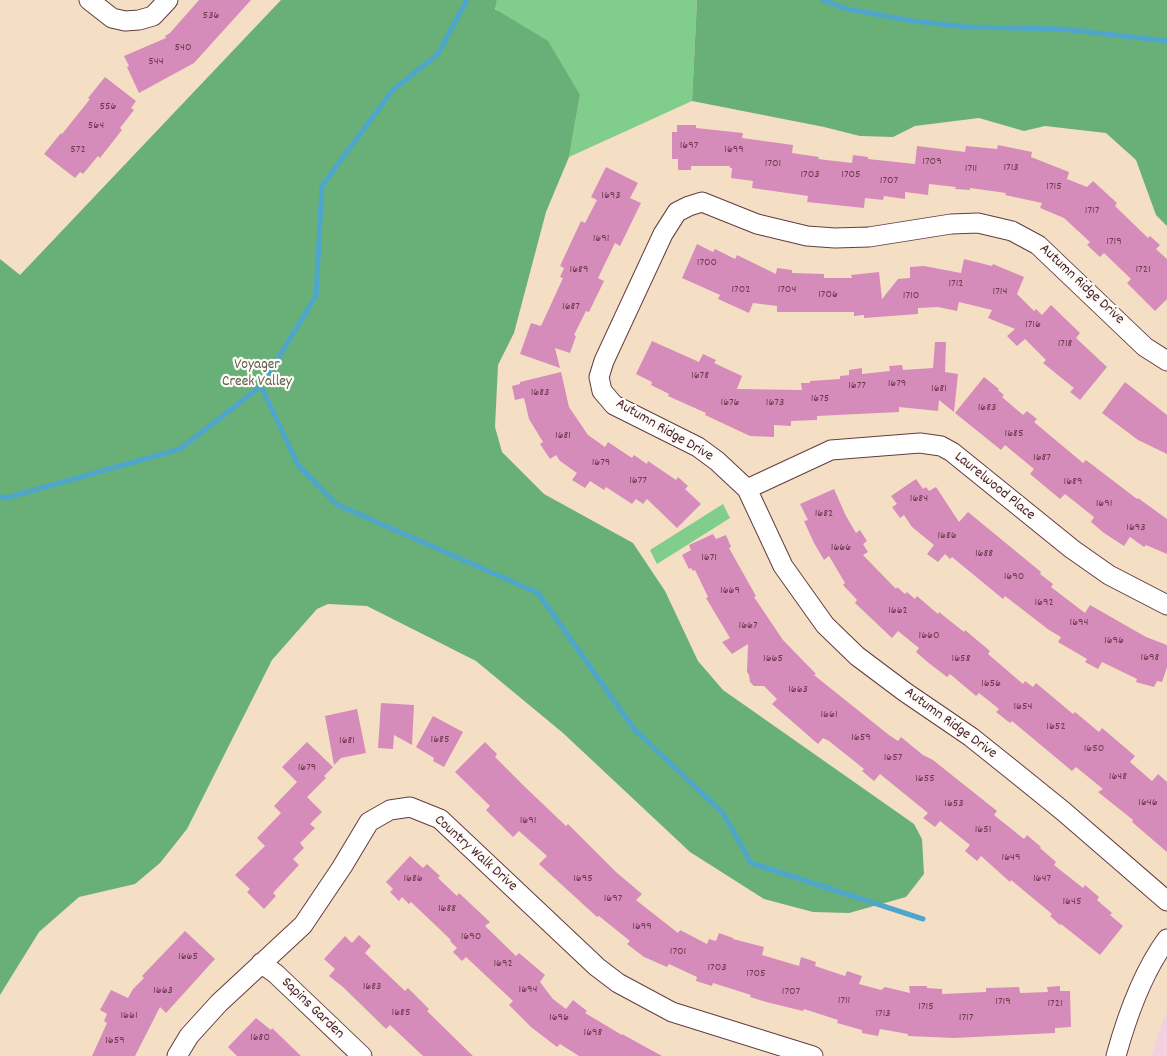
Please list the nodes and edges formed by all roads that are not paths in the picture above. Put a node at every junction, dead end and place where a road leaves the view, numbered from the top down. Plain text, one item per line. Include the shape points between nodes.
1 (90, 0) edge
2 (168, 0) edge
3 (1167, 361) edge
4 (747, 489) junction
5 (1167, 605) edge
6 (1167, 901) edge
7 (1167, 939) edge
8 (261, 963) junction
9 (177, 1056) edge
10 (362, 1056) edge
11 (813, 1056) edge
12 (1116, 1056) edge

1 - 2 street via 112,18 125,21 153,16
3 - 4 street, Autumn Ridge Drive via 1146,346 1038,244 1012,231 978,223 869,237 807,236 758,224 702,202 677,212 663,234 599,377 602,391 614,405 698,447
4 - 5 street, Laurelwood Place via 831,450 920,443 941,446 1072,549 1109,575
4 - 6 street, Autumn Ridge Drive via 783,566 825,625 865,662 971,737 1063,810
7 - 12 street via 1146,974
8 - 9 street, Country Walk Drive via 182,1044
8 - 10 street, Sapins Garden
8 - 11 street, Country Walk Drive via 303,925 369,822 390,810 410,807 440,819 618,983 672,1012

